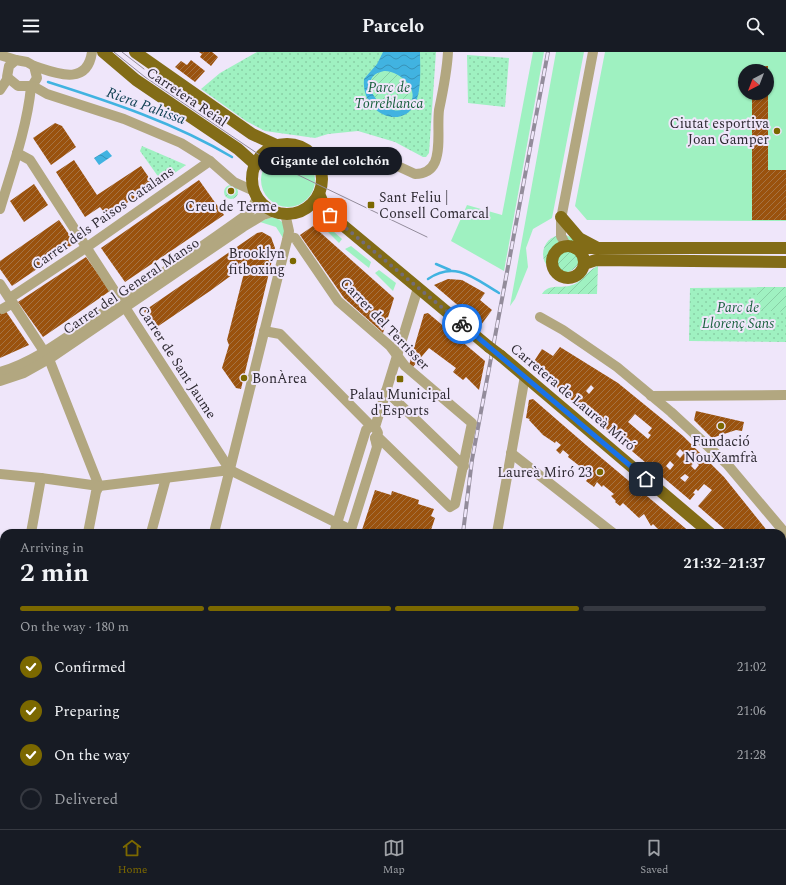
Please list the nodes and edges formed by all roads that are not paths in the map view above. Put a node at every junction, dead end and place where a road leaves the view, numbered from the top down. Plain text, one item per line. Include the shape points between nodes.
1 (92, 52) edge
2 (103, 52) edge
3 (135, 52) edge
4 (448, 52) edge
5 (593, 52) edge
6 (0, 55) edge
7 (16, 60) junction
8 (34, 66) junction
9 (5, 76) edge
10 (32, 86) junction
11 (0, 90) edge
12 (276, 145) junction
13 (17, 153) junction
14 (337, 154) junction
15 (312, 156) junction
16 (210, 161) junction
17 (256, 165) junction
18 (321, 173) junction
19 (256, 194) junction
20 (319, 194) junction
21 (0, 209) edge
22 (303, 210) junction
23 (280, 212) junction
24 (327, 212) junction
25 (561, 217) junction
26 (288, 237) junction
27 (87, 247) junction
28 (597, 247) junction
29 (571, 248) junction
30 (786, 248) edge
31 (786, 262) edge
32 (584, 264) junction
33 (0, 284) edge
34 (418, 288) junction
35 (12, 300) junction
36 (123, 304) junction
37 (1, 309) edge
38 (540, 317) dead end
39 (264, 330) junction
40 (47, 355) junction
41 (397, 356) junction
42 (0, 372) edge
43 (525, 376) junction
44 (0, 381) edge
45 (386, 391) junction
46 (786, 395) edge
47 (651, 396) junction
48 (373, 432) junction
49 (511, 453) junction
50 (464, 466) junction
51 (230, 470) junction
52 (0, 474) edge
53 (41, 478) junction
54 (166, 478) junction
55 (99, 486) junction
56 (335, 528) edge
57 (31, 529) edge
58 (89, 529) edge
59 (152, 529) edge
60 (215, 529) edge
61 (352, 529) edge
62 (498, 529) edge
63 (608, 529) edge
64 (705, 529) edge
65 (782, 529) edge

1 - 8 street via 86,68 79,74 60,74
2 - 17 main road, Carretera Reial via 136,80 238,149
3 - 12 main road, Carretera Reial via 252,134
4 - 14 street via 444,92 439,111 436,157 431,169 422,174 415,174 372,154
5 - 25 street
6 - 7 street
7 - 8 street
7 - 9 street via 9,66
8 - 10 street via 37,74
9 - 10 street via 18,86
9 - 11 street
10 - 13 street
10 - 16 street via 47,94 153,130 197,151
12 - 15 main road via 296,146
12 - 17 main road via 263,153
13 - 21 street
13 - 27 street, Carrer de Sant Jaume via 30,160
14 - 15 street
14 - 18 street
15 - 18 main road via 318,163
16 - 19 street via 234,182
16 - 27 street, Carrer dels Països Catalans
17 - 19 main road via 252,179
18 - 20 main road
19 - 23 main road via 270,209
19 - 36 street, Carrer del General Manso via 249,213
20 - 22 main road
20 - 24 main road
22 - 23 main road
22 - 24 main road
23 - 26 street via 288,225
23 - 36 street, Carrer del General Manso via 264,214
24 - 34 main road, Carretera de Laureà Miró
25 - 28 main road via 579,238
25 - 29 street via 561,236
26 - 39 street
26 - 41 street, Carrer del Terrisser via 295,238 342,304 390,346
27 - 35 street, Carrer dels Països Catalans
27 - 36 street, Carrer de Sant Jaume
28 - 29 main road
28 - 30 main road
29 - 32 main road via 581,253
29 - 32 main road via 557,251 553,260 558,275 567,278 576,276
31 - 32 main road via 596,260
33 - 35 street
34 - 41 street
34 - 43 main road, Carretera de Laureà Miró, bridge
35 - 37 street, Carrer dels Països Catalans
35 - 40 street
36 - 40 street, Carrer del General Manso
36 - 51 street, Carrer de Sant Jaume
38 - 47 street via 617,366
39 - 48 street via 280,334
39 - 51 street
40 - 42 street, Carrer del General Manso
40 - 44 street, Carrer del General Manso via 24,373
40 - 55 street
41 - 45 street
41 - 50 street, Carrer del Terrisser via 437,395 472,423
43 - 49 street
43 - 64 main road, Carretera de Laureà Miró
45 - 48 street
45 - 50 street
46 - 47 street
47 - 65 street via 727,464
48 - 50 street via 450,507 458,499
48 - 56 street
48 - 61 street via 377,447
49 - 62 street
49 - 63 street
51 - 54 street
51 - 56 street
51 - 60 street
52 - 53 street
53 - 55 street
53 - 57 street
54 - 55 street
54 - 59 street
55 - 58 street

